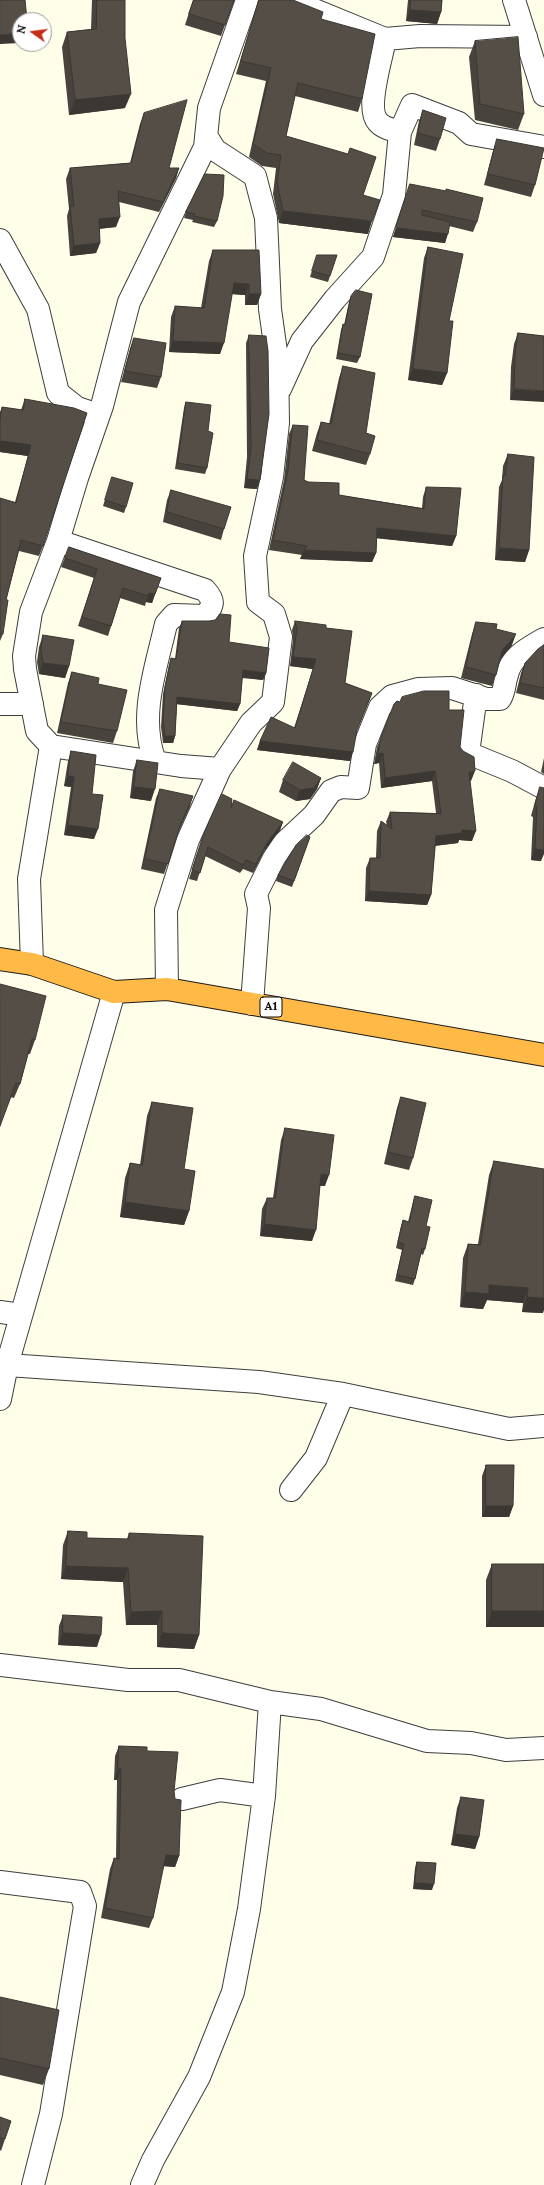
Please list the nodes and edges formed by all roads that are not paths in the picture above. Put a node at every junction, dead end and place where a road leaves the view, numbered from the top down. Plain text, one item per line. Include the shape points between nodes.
1 (247, 0) edge
2 (290, 0) edge
3 (514, 0) edge
4 (526, 37) junction
5 (385, 39) junction
6 (544, 95) edge
7 (400, 132) junction
8 (207, 137) junction
9 (544, 147) edge
10 (0, 240) edge
11 (278, 394) junction
12 (98, 415) junction
13 (58, 541) junction
14 (544, 639) edge
15 (476, 695) junction
16 (0, 704) edge
17 (32, 704) junction
18 (51, 746) junction
19 (155, 761) junction
20 (220, 769) junction
21 (544, 788) edge
22 (0, 959) edge
23 (32, 964) junction
24 (167, 989) junction
25 (114, 992) junction
26 (252, 1004) junction
27 (544, 1055) edge
28 (10, 1314) edge
29 (6, 1364) junction
30 (343, 1394) junction
31 (0, 1398) edge
32 (544, 1426) edge
33 (291, 1490) dead end
34 (0, 1665) edge
35 (270, 1702) junction
36 (544, 1748) edge
37 (264, 1796) junction
38 (182, 1799) edge
39 (0, 1882) edge
40 (33, 2185) edge
41 (142, 2185) edge

1 - 8 street via 209,108
2 - 5 street
3 - 4 street
4 - 5 street via 420,36
4 - 6 street
5 - 7 street via 372,106 377,121 387,128
7 - 9 street via 412,105 459,123 471,134
7 - 11 street via 394,195 373,257 302,341
8 - 11 street via 214,150 255,176 257,183 266,218 270,309 277,359
8 - 12 street via 205,147 129,302
10 - 12 street via 38,309 58,393 77,408
11 - 20 street via 278,422 272,477 255,556 258,602 274,614 281,637 273,702 250,723
12 - 13 street
13 - 17 street via 31,612 24,656
13 - 19 street via 205,590 212,598 213,606 206,616 174,615 166,624 146,719 149,743
14 - 15 street via 518,656 507,673 500,699 486,699
15 - 21 street via 468,753
15 - 26 street via 452,688 418,690 392,696 380,707 365,744 358,788 355,790 341,787 331,791 314,815 284,843 256,894 259,908
16 - 17 street
17 - 18 street via 37,731
18 - 19 street
18 - 23 street via 29,879
19 - 20 street
20 - 24 street via 188,840 166,910
22 - 23 highway, A1
23 - 25 highway, A1
24 - 25 highway, A1
24 - 26 highway, A1
25 - 28 street
26 - 27 highway, A1
28 - 29 street
29 - 30 street via 259,1382
29 - 31 street
30 - 32 street via 509,1429
30 - 33 street via 316,1458
34 - 35 street via 128,1680 178,1680
35 - 36 street via 320,1709 427,1742 471,1743 506,1750
35 - 37 street
37 - 38 street via 220,1790
37 - 41 street via 249,1909 233,1992 198,2077
39 - 40 street via 80,1892 85,1906 51,2114

